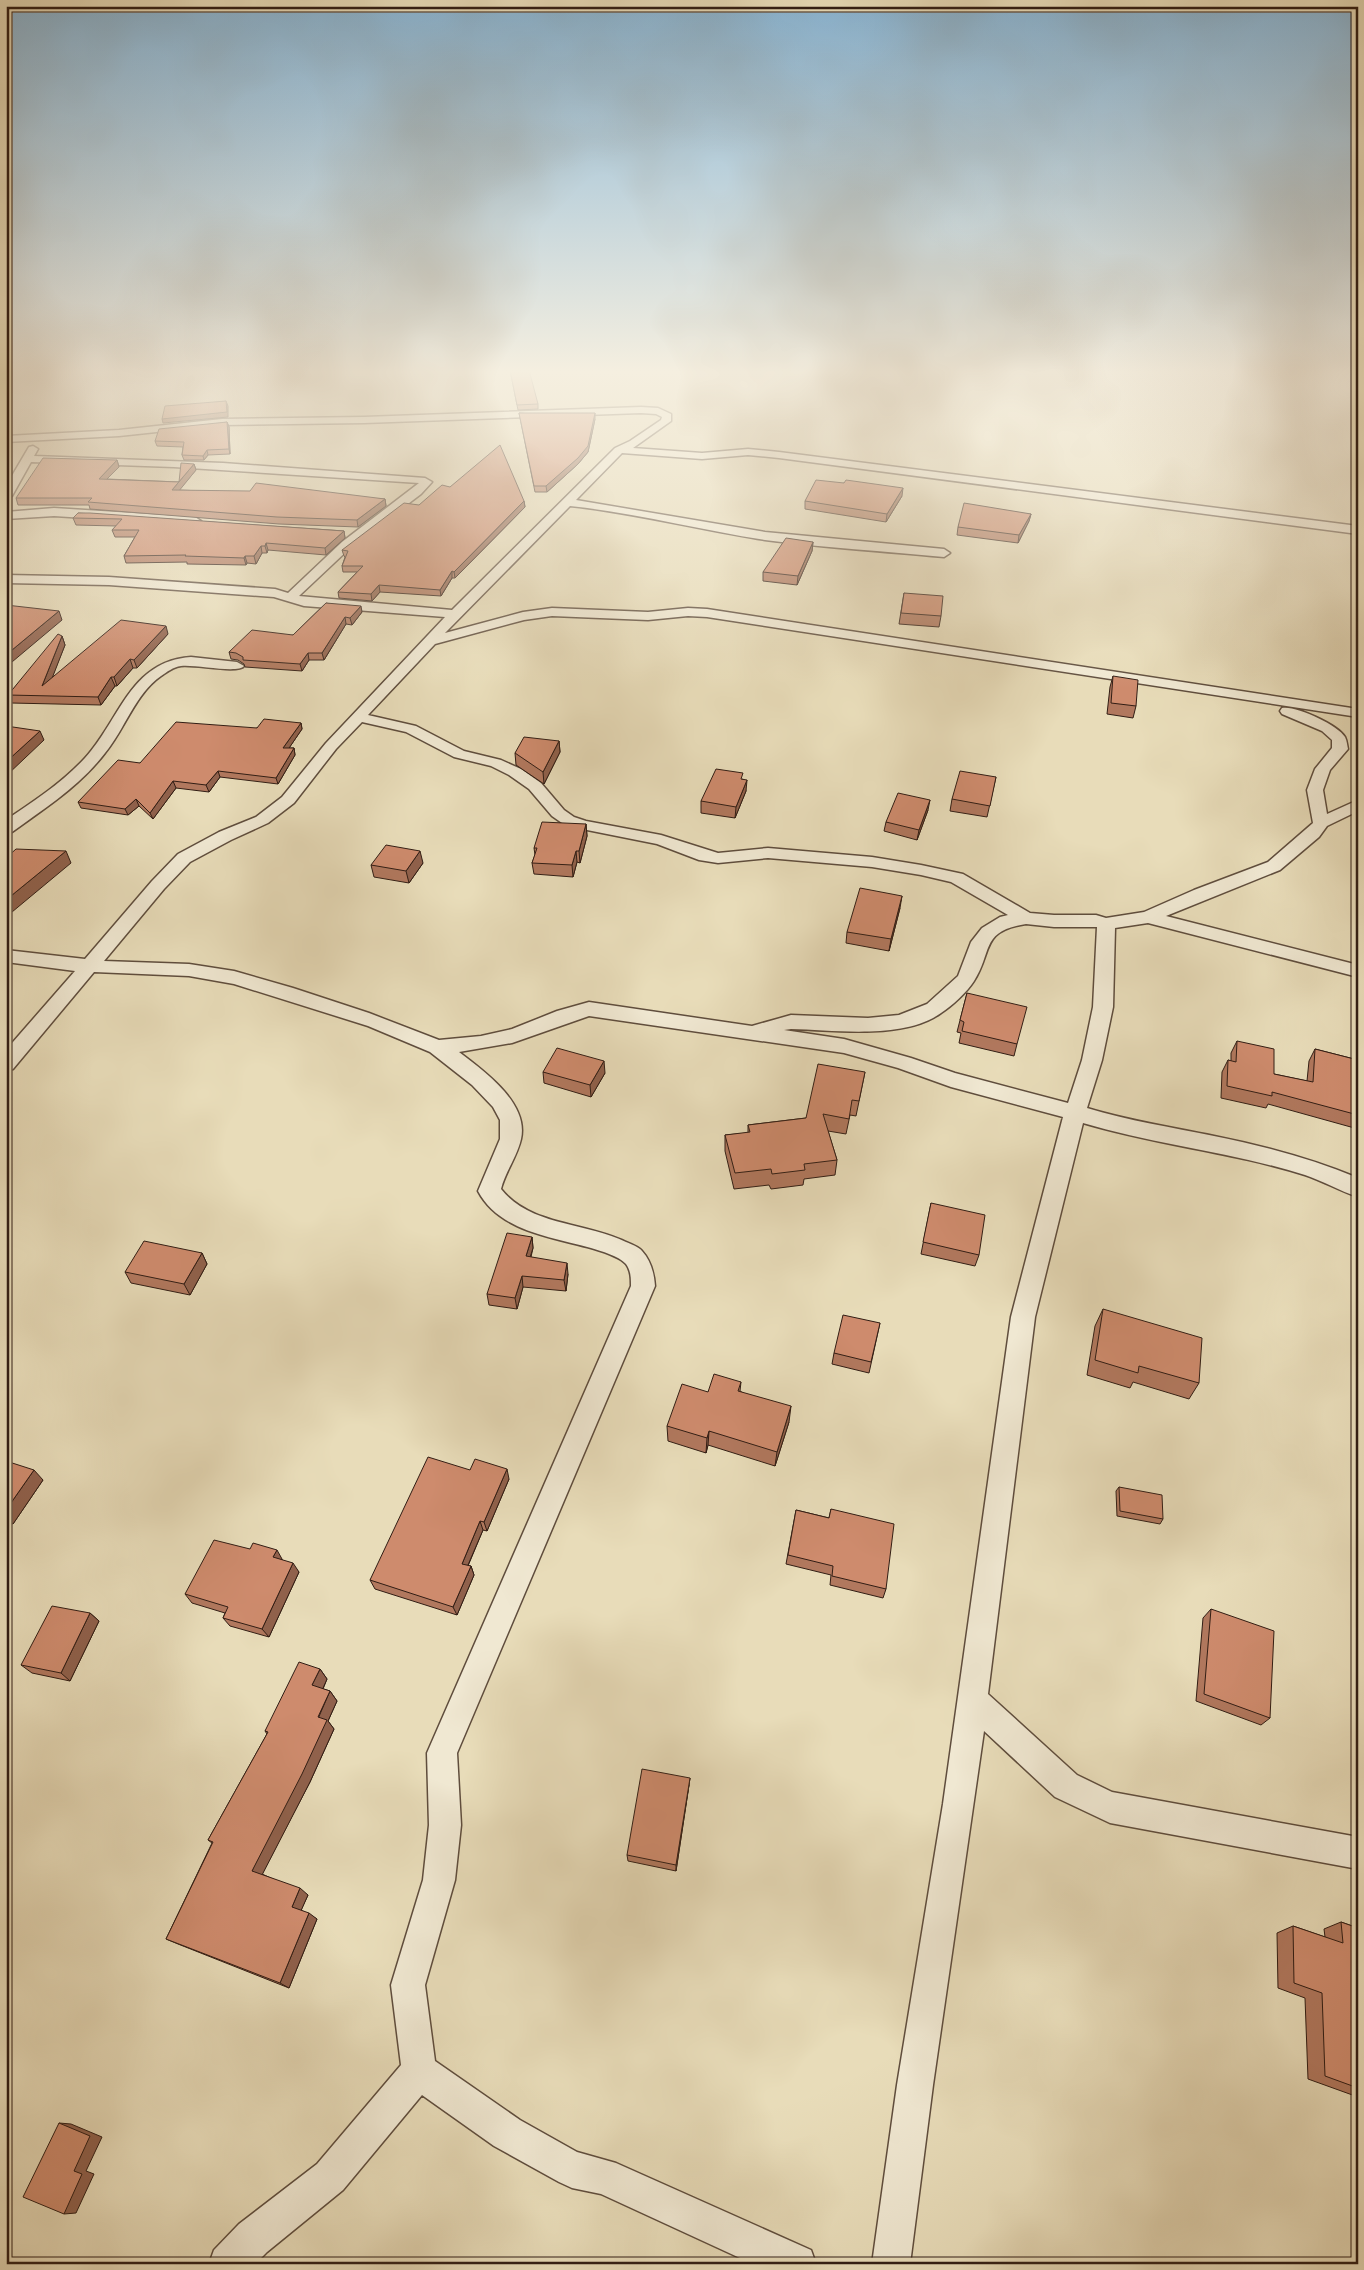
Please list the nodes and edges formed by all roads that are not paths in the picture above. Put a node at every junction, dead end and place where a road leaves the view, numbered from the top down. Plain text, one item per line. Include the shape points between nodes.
1 (17, 476) edge
2 (365, 476) edge
3 (593, 476) edge
4 (934, 476) edge
5 (6, 496) edge
6 (567, 502) junction
7 (6, 516) edge
8 (211, 523) edge
9 (1358, 530) edge
10 (344, 532) edge
11 (362, 533) junction
12 (944, 553) dead end
13 (6, 579) edge
14 (290, 598) junction
15 (455, 614) junction
16 (429, 641) junction
17 (237, 666) dead end
18 (1260, 699) junction
19 (1358, 713) edge
20 (358, 717) junction
21 (1358, 805) edge
22 (1321, 823) junction
23 (6, 828) edge
24 (1148, 917) junction
25 (1026, 918) junction
26 (1106, 924) junction
27 (6, 956) edge
28 (89, 966) junction
29 (1358, 971) edge
30 (744, 1031) junction
31 (438, 1047) junction
32 (6, 1064) edge
33 (1075, 1113) junction
34 (1358, 1188) edge
35 (972, 1699) junction
36 (1358, 1854) edge
37 (419, 2070) junction
38 (228, 2264) edge
39 (796, 2264) edge
40 (891, 2264) edge

1 - 5 street
2 - 11 street via 426,482
3 - 6 street
4 - 9 street
6 - 12 street via 631,510 742,533
6 - 15 street
7 - 8 street via 54,512
10 - 11 street
11 - 14 street
13 - 14 street via 109,581 274,593
14 - 15 street via 304,602
15 - 16 street
16 - 18 street via 523,616 552,612 648,616 698,613
16 - 20 street
17 - 23 street via 187,662 174,663 157,671 135,696 101,750 76,776
18 - 19 street
18 - 22 street via 1328,728 1340,739 1340,750 1324,769 1315,790
20 - 25 street via 411,728 459,754 509,769 535,786 558,813 583,825 661,840 718,858 768,853 872,862 921,870 957,878
20 - 28 street via 288,800 262,820 184,858
21 - 22 street
22 - 24 street via 1274,866
24 - 26 street
24 - 29 street
25 - 26 street
25 - 30 street via 1006,921 988,932 980,942 966,979 934,1009 918,1016 901,1022 868,1025 791,1022
26 - 33 street via 1103,1007 1092,1060
27 - 28 street
28 - 31 street via 167,967 260,983
28 - 32 street
30 - 31 street via 590,1009 574,1012 523,1033 477,1044
30 - 33 street via 844,1046 951,1080
31 - 37 street via 490,1089 507,1108 512,1121 508,1148 492,1178 490,1191 496,1201 521,1219 609,1244 633,1256 642,1271 642,1286 442,1754 445,1825 439,1880 408,1985
33 - 34 street via 1126,1128 1215,1144 1311,1168
33 - 35 street via 1023,1317
35 - 36 street via 1066,1786 1110,1807
35 - 40 street
37 - 38 street via 330,2177 253,2238
37 - 39 street via 507,2133 572,2169 603,2176

